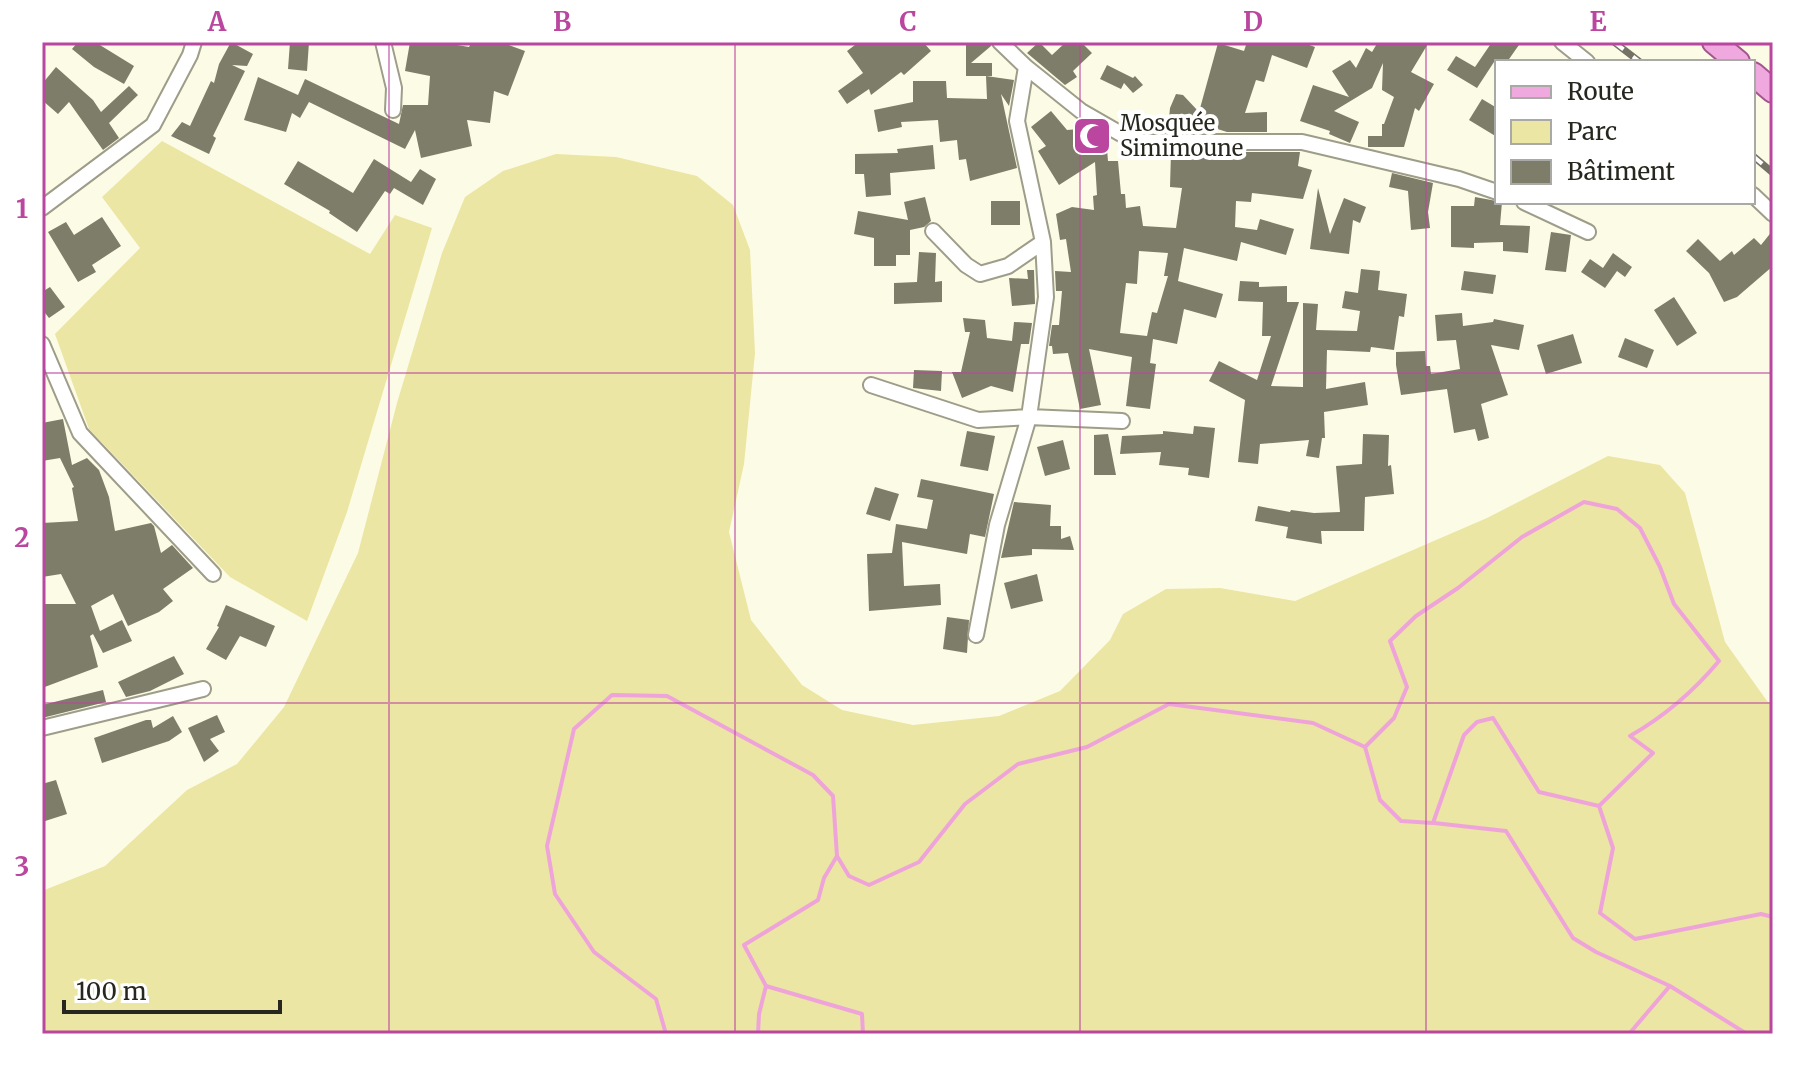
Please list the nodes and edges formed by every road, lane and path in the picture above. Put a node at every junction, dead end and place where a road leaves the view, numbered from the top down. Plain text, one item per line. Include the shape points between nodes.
1 (194, 42) edge
2 (383, 42) edge
3 (1000, 42) edge
4 (1562, 42) edge
5 (1714, 42) edge
6 (1584, 60) edge
7 (1736, 60) edge
8 (1026, 67) junction
9 (1755, 76) edge
10 (1773, 91) edge
11 (393, 110) dead end
12 (1495, 191) edge
13 (1755, 197) edge
14 (1528, 204) edge
15 (42, 208) edge
16 (1773, 214) edge
17 (933, 231) dead end
18 (1588, 232) dead end
19 (1043, 242) junction
20 (42, 344) edge
21 (871, 385) dead end
22 (1029, 417) junction
23 (1122, 421) dead end
24 (213, 574) dead end
25 (976, 635) dead end
26 (203, 689) dead end
27 (42, 728) edge

1 - 15 street via 153,125
2 - 11 street via 394,88
3 - 8 street
4 - 6 street
5 - 7 main road
8 - 12 street via 1081,111 1135,142 1302,142
8 - 19 street via 1017,121
9 - 10 main road
13 - 16 street
14 - 18 street
17 - 19 street via 980,274 1008,266
19 - 22 street via 1046,297
20 - 24 street via 80,433
21 - 22 street via 978,420
22 - 23 street
22 - 25 street via 997,525
26 - 27 street

